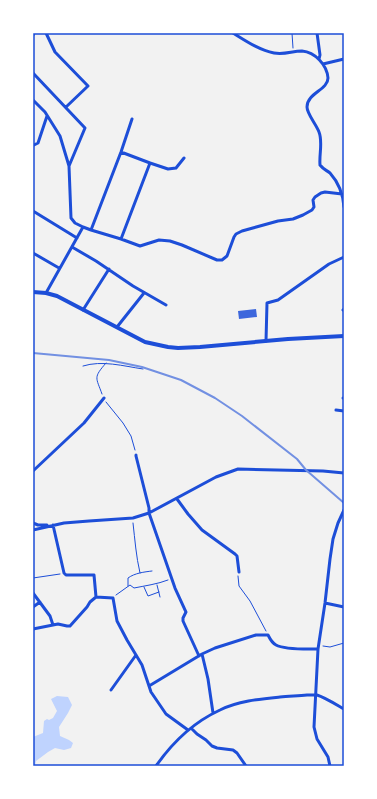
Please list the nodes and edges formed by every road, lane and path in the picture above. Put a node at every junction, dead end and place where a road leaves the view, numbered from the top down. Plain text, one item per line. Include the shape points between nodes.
1 (46, 33) edge
2 (233, 33) edge
3 (292, 33) edge
4 (317, 33) edge
5 (294, 52) junction
6 (319, 59) junction
7 (344, 60) edge
8 (323, 64) junction
9 (33, 73) edge
10 (33, 100) edge
11 (66, 107) junction
12 (47, 116) junction
13 (132, 118) dead end
14 (33, 146) edge
15 (121, 152) junction
16 (184, 158) dead end
17 (150, 163) junction
18 (69, 166) junction
19 (342, 194) junction
20 (344, 208) edge
21 (34, 212) edge
22 (33, 218) edge
23 (83, 227) junction
24 (91, 230) junction
25 (77, 238) junction
26 (121, 239) junction
27 (72, 247) junction
28 (33, 252) edge
29 (344, 257) edge
30 (59, 268) junction
31 (109, 270) junction
32 (33, 292) edge
33 (144, 293) junction
34 (46, 294) junction
35 (166, 305) dead end
36 (83, 310) junction
37 (117, 327) junction
38 (344, 336) edge
39 (266, 341) junction
40 (106, 363) junction
41 (83, 366) dead end
42 (143, 370) dead end
43 (104, 398) junction
44 (336, 410) dead end
45 (344, 411) edge
46 (136, 455) joint
47 (33, 471) edge
48 (344, 473) edge
49 (177, 499) junction
50 (344, 510) edge
51 (149, 513) junction
52 (133, 518) junction
53 (33, 523) edge
54 (53, 525) junction
55 (33, 530) edge
56 (152, 571) dead end
57 (239, 572) joint
58 (64, 573) junction
59 (140, 573) junction
60 (33, 578) edge
61 (172, 578) junction
62 (157, 585) dead end
63 (128, 586) junction
64 (144, 586) junction
65 (159, 592) junction
66 (33, 593) edge
67 (96, 597) junction
68 (160, 597) dead end
69 (113, 598) junction
70 (40, 602) junction
71 (325, 603) junction
72 (33, 607) edge
73 (344, 608) edge
74 (53, 625) junction
75 (33, 629) edge
76 (268, 635) junction
77 (344, 643) edge
78 (318, 648) junction
79 (136, 654) junction
80 (201, 655) junction
81 (149, 686) junction
82 (111, 690) dead end
83 (316, 695) junction
84 (344, 709) edge
85 (213, 713) junction
86 (189, 729) junction
87 (156, 766) edge
88 (246, 766) edge
89 (330, 766) edge

1 - 11 street via 55,52 88,86
2 - 5 street via 261,49 284,54
3 - 5 path
4 - 6 street
5 - 6 street via 303,51
6 - 8 street
7 - 8 street
8 - 19 street via 328,79 308,101 307,107 319,132 320,165 330,173
9 - 11 street
10 - 12 street
11 - 18 street via 85,128
12 - 14 street via 38,143
12 - 18 street via 60,136
13 - 15 street
15 - 17 street
15 - 24 street
16 - 17 street via 176,168 168,169
17 - 26 street
18 - 23 street via 71,218
19 - 20 street
19 - 26 street via 321,193 313,200 312,210 303,215 236,234 227,256 222,260 170,241 159,240 140,246
21 - 22 street
21 - 25 street
23 - 24 street
23 - 25 street
24 - 26 street
25 - 27 street
27 - 30 street
27 - 31 street
28 - 30 street
29 - 39 street via 329,264 278,300 267,303
30 - 34 street
31 - 33 street
31 - 36 street
32 - 34 street
33 - 35 street
33 - 37 street
34 - 36 street via 57,296
36 - 37 street
37 - 39 street via 145,342 178,348
38 - 39 street
40 - 41 path
40 - 42 path
40 - 43 path via 96,378
43 - 46 path via 131,436
43 - 47 street via 84,423
44 - 45 street
46 - 51 street
48 - 49 street via 238,469 216,477
49 - 51 street
49 - 57 street via 202,530 236,554
50 - 71 street via 333,539
51 - 52 street
51 - 61 street
52 - 54 street
52 - 59 path
53 - 54 street
54 - 55 street
54 - 58 street
56 - 59 path
57 - 76 path via 239,586
58 - 60 path
58 - 67 street via 94,575
59 - 63 path via 128,578
61 - 64 path
61 - 80 street via 186,612 183,621
62 - 65 path
63 - 64 path
63 - 69 path
64 - 65 path via 148,596
65 - 68 path
66 - 70 street
67 - 69 street
67 - 74 street via 70,626
69 - 79 street via 117,621
70 - 72 street
70 - 74 street
71 - 73 street
71 - 78 street
74 - 75 street
76 - 78 street via 275,645 285,648
76 - 80 street via 256,635
77 - 78 path
78 - 83 street
79 - 81 street
79 - 82 street
80 - 81 street
80 - 85 street
81 - 86 street via 166,714
83 - 84 street
83 - 85 street via 252,700
83 - 89 street via 315,734 328,757
85 - 86 street
86 - 87 street via 163,755
86 - 88 street via 212,746 234,750

